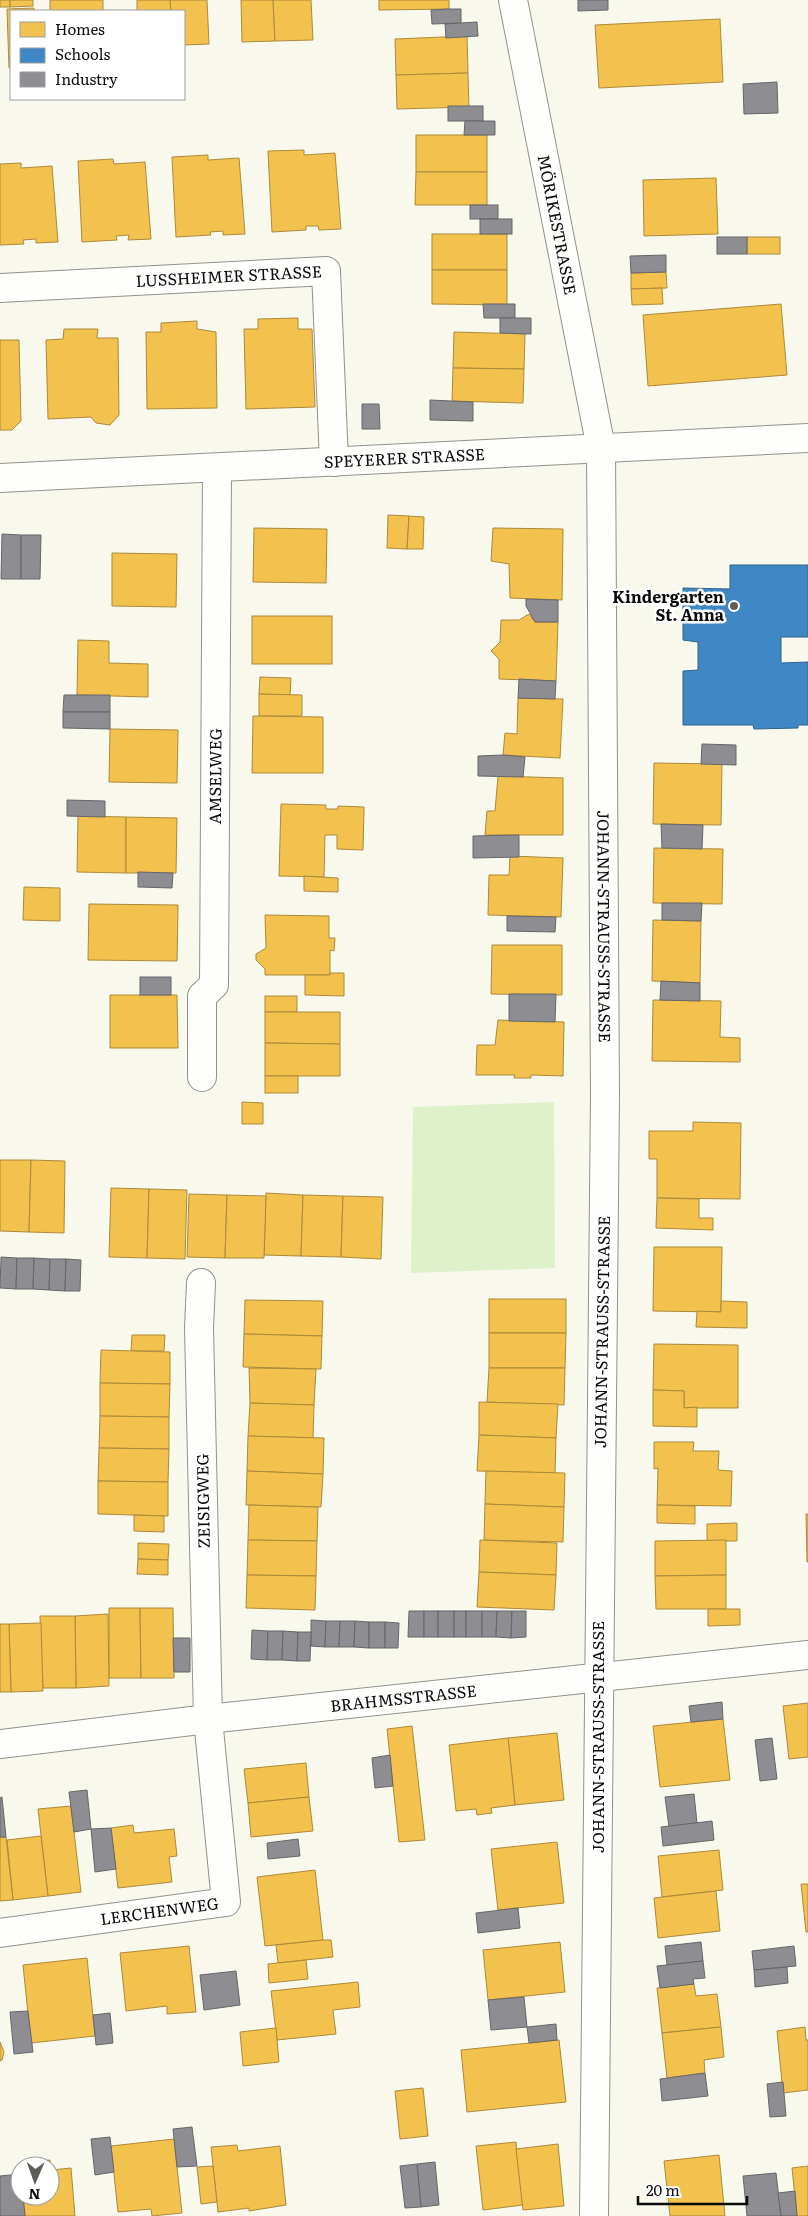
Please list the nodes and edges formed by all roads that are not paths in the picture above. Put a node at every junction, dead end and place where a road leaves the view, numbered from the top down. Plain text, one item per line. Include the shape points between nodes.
1 (513, 0) edge
2 (0, 288) edge
3 (808, 438) edge
4 (601, 448) junction
5 (334, 462) junction
6 (217, 469) junction
7 (0, 478) edge
8 (202, 1078) dead end
9 (201, 1283) dead end
10 (808, 1655) edge
11 (598, 1677) junction
12 (208, 1719) junction
13 (0, 1744) edge
14 (0, 1933) edge
15 (594, 2216) edge

1 - 4 street, MÖRIKESTRASSE
2 - 5 street, LUSSHEIMER STRASSE via 326,271
3 - 4 street, SPEYERER STRASSE
4 - 5 street, SPEYERER STRASSE
4 - 11 street, JOHANN-STRAUSS-STRASSE via 605,1095
5 - 6 street, SPEYERER STRASSE
6 - 7 street, SPEYERER STRASSE
6 - 8 street, AMSELWEG via 214,985 202,996
9 - 12 street, ZEISIGWEG
10 - 11 street, BRAHMSSTRASSE
11 - 12 street, BRAHMSSTRASSE
11 - 15 street, JOHANN-STRAUSS-STRASSE
12 - 13 street, BRAHMSSTRASSE
12 - 14 street, LERCHENWEG via 226,1902

